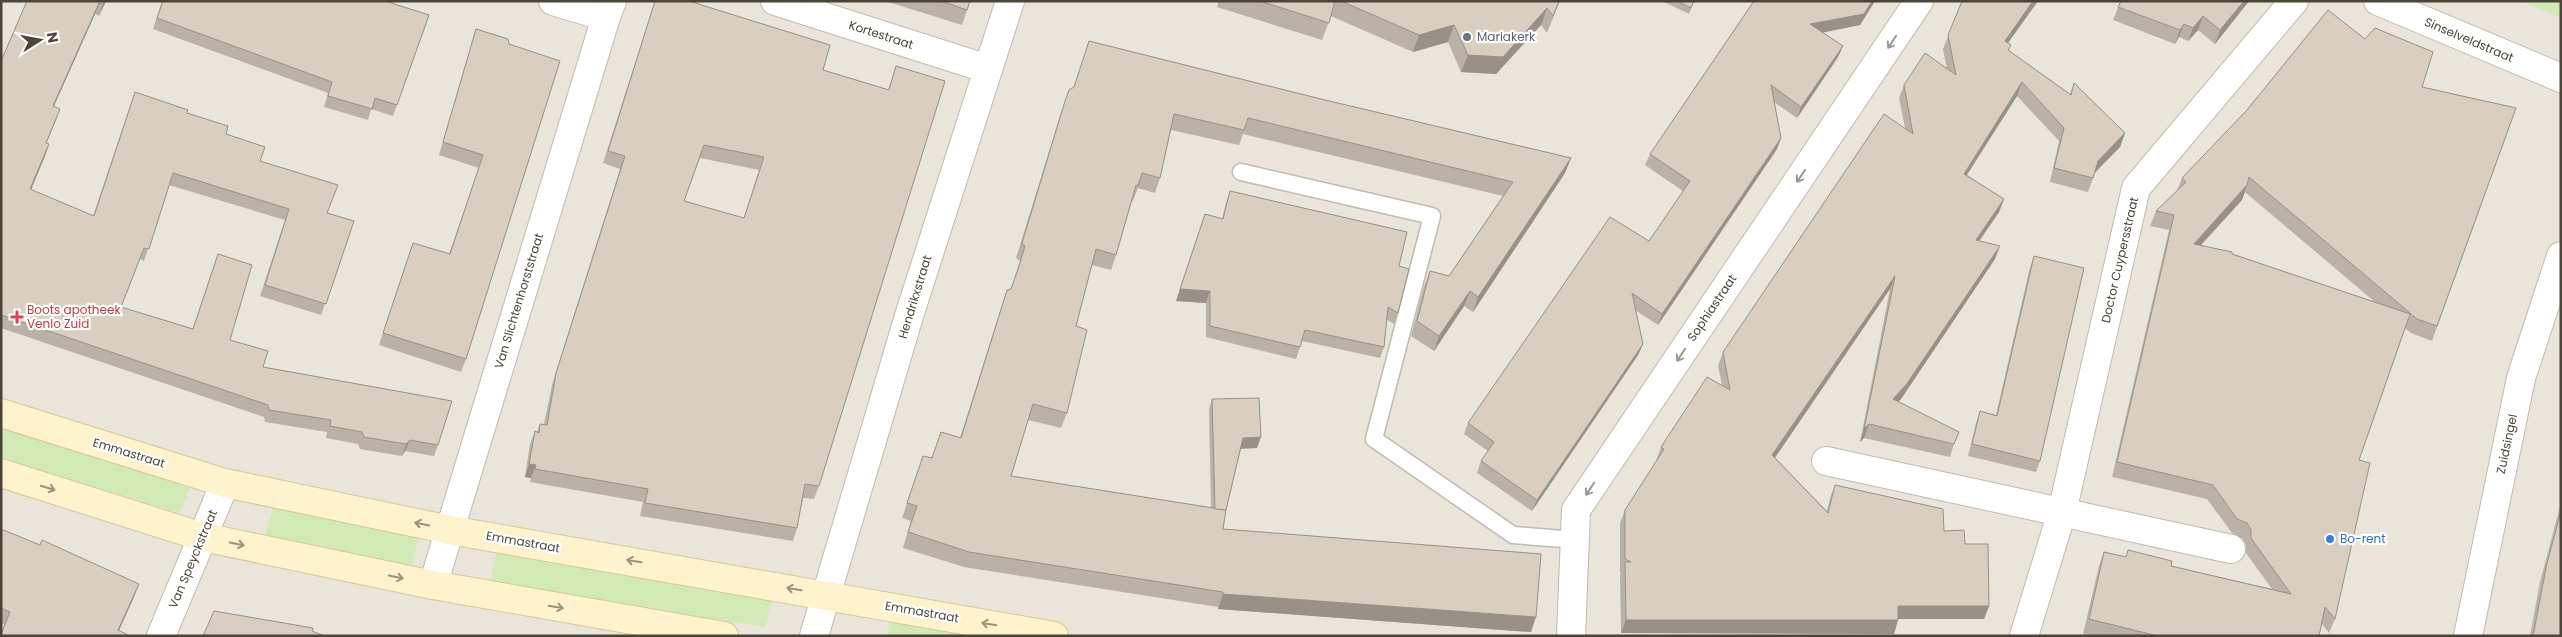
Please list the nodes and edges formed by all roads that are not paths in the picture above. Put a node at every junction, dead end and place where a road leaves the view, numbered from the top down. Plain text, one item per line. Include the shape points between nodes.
1 (553, 1) edge
2 (775, 1) edge
3 (1010, 1) edge
4 (1919, 1) edge
5 (2294, 1) edge
6 (2378, 1) edge
7 (609, 9) edge
8 (988, 69) junction
9 (2561, 78) edge
10 (1241, 172) dead end
11 (2561, 256) edge
12 (1, 413) edge
13 (1826, 461) dead end
14 (1, 473) edge
15 (225, 483) junction
16 (2062, 512) junction
17 (450, 530) junction
18 (203, 537) junction
19 (1575, 540) junction
20 (2231, 549) dead end
21 (433, 585) junction
22 (828, 594) junction
23 (162, 636) edge
24 (724, 636) edge
25 (814, 636) edge
26 (1054, 636) edge
27 (1571, 636) edge
28 (2024, 636) edge
29 (2468, 636) edge

1 - 7 street
2 - 8 street, Kortestraat
3 - 8 street, Hendrikxstraat
4 -> 19 street, Sophiastraat via 1576,510
5 - 16 street, Doctor Cuypersstraat via 2136,188
6 - 9 street, Sinselveldstraat
7 - 17 street, Van Slichtenhorststraat
8 - 22 street, Hendrikxstraat via 909,316
10 - 19 lane via 1432,216 1374,440 1513,534
11 - 29 street, Zuidsingel via 2521,378
12 - 15 street, Emmastraat
13 - 16 street
14 -> 18 street
17 -> 15 street, Emmastraat
15 - 18 street, Van Speyckstraat
16 - 20 street
16 - 28 street, Doctor Cuypersstraat
17 - 21 street, Van Slichtenhorststraat
22 -> 17 street, Emmastraat
18 -> 21 street
18 - 23 street, Van Speyckstraat
19 - 27 street, Sophiastraat
21 -> 24 street
22 - 25 street, Hendrikxstraat
26 -> 22 street, Emmastraat

